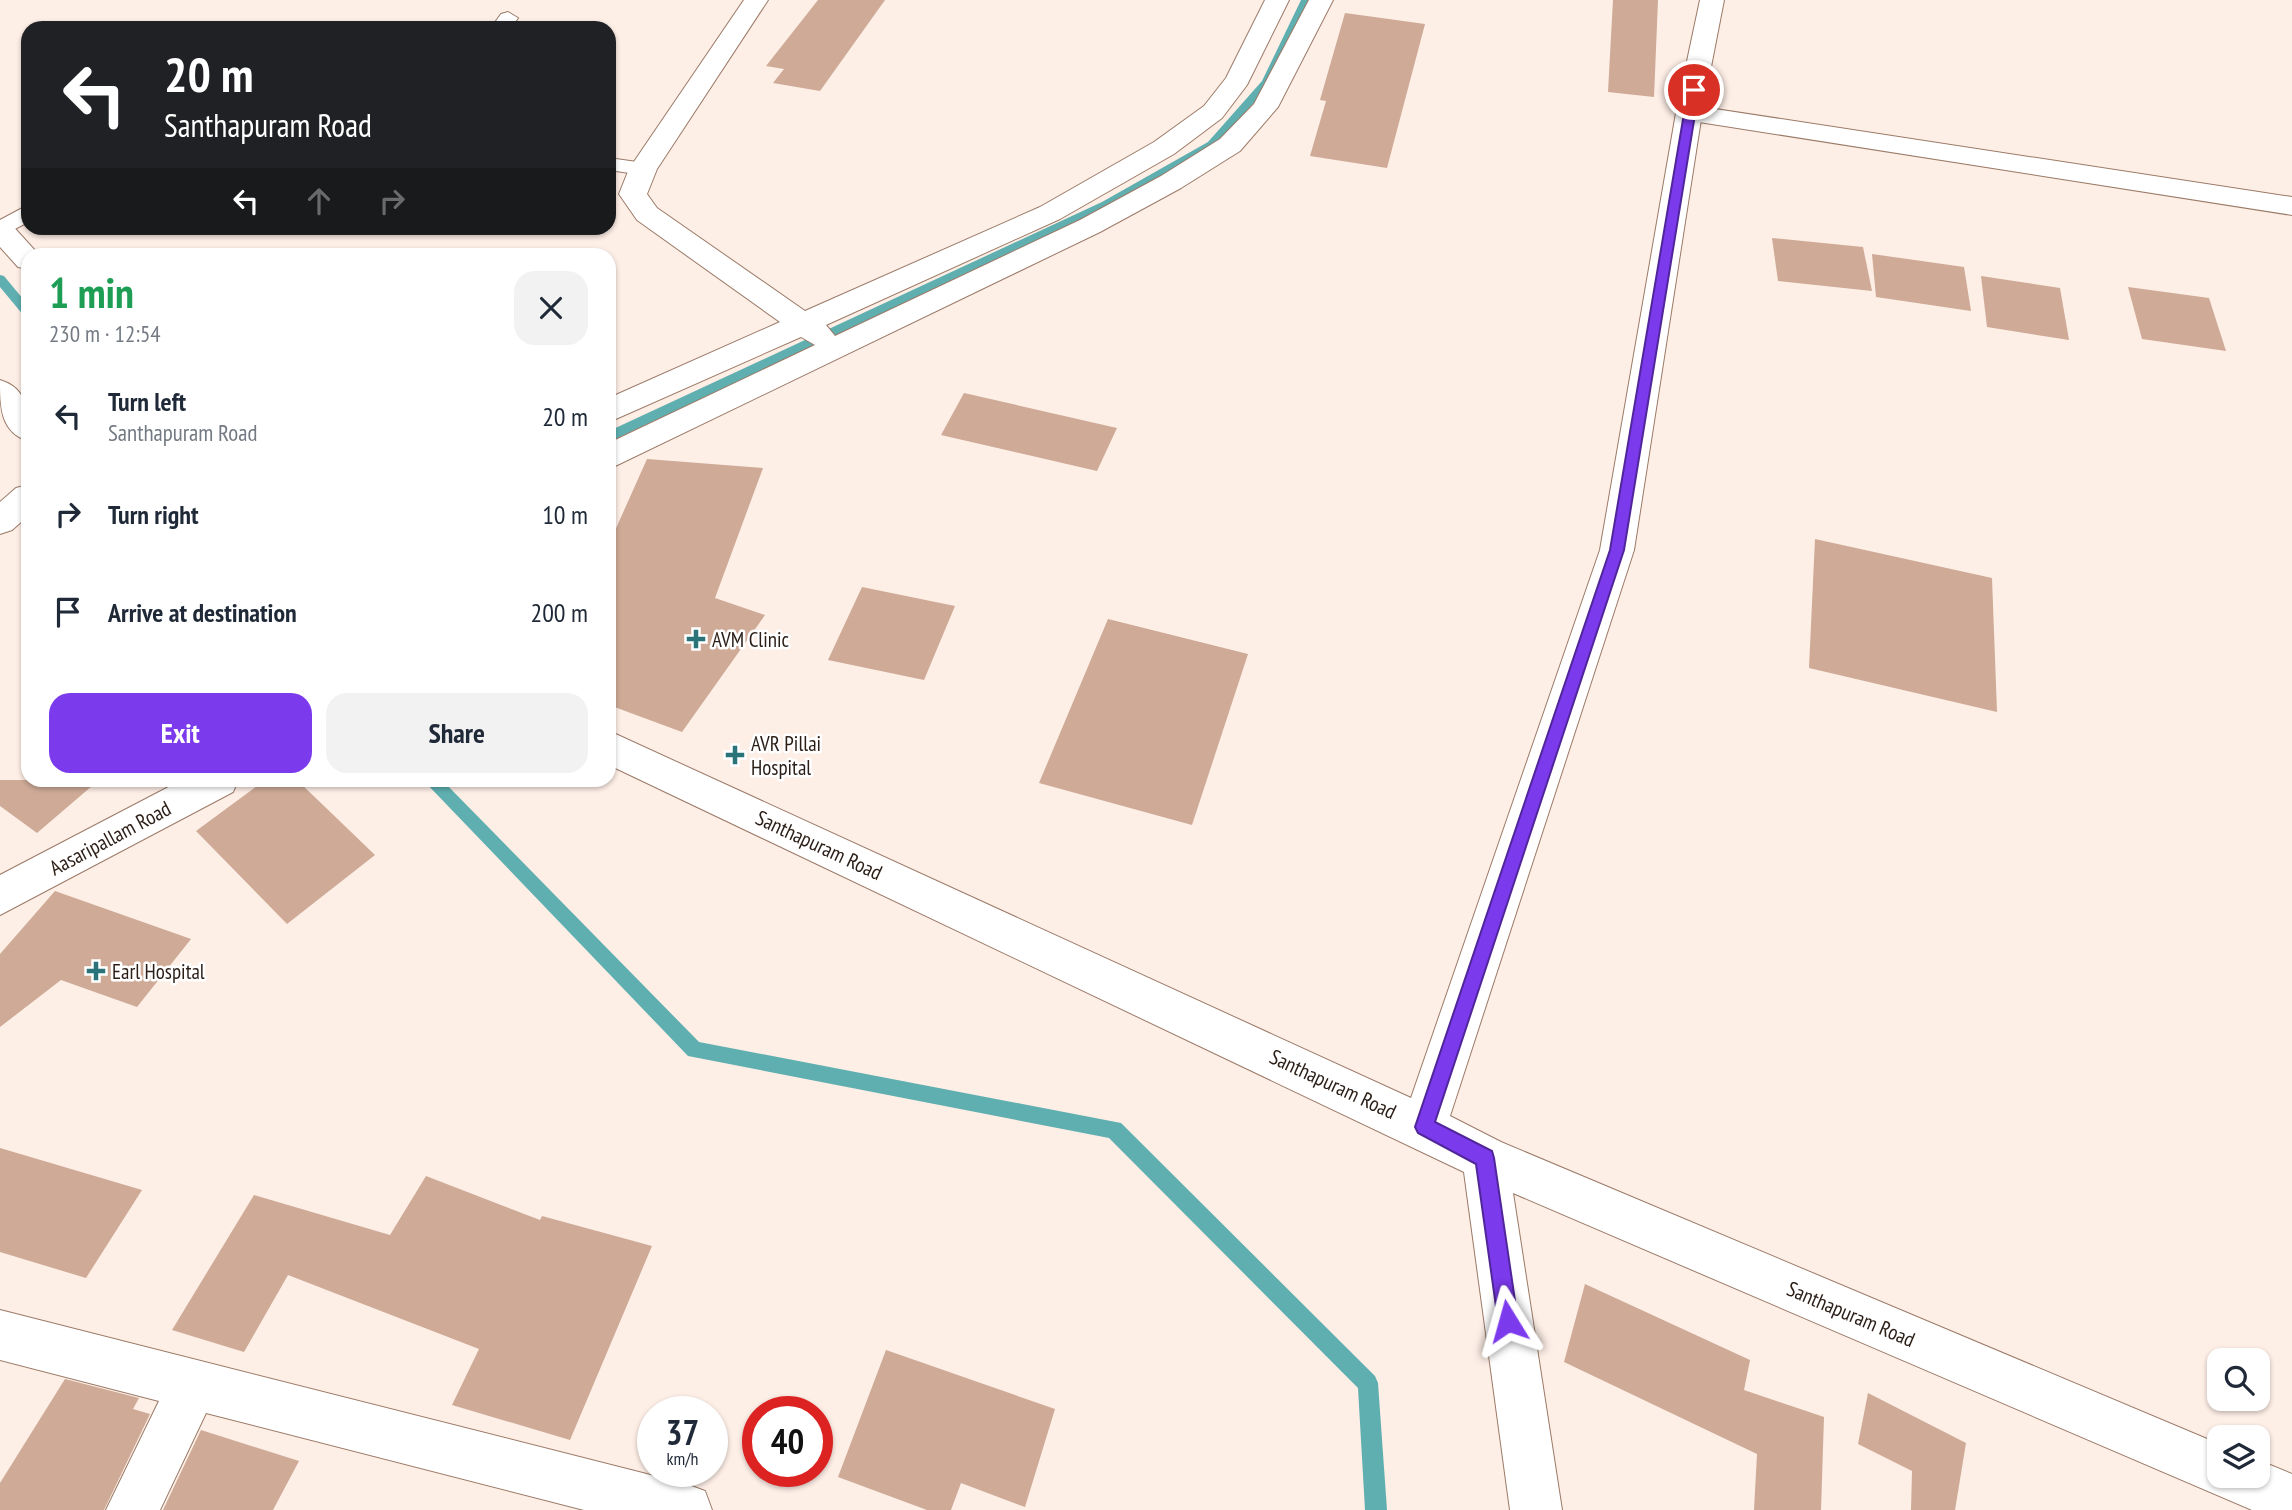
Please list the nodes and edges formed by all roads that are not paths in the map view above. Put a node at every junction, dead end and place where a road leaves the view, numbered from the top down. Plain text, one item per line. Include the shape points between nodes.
1 (756, 0) edge
2 (1277, 0) edge
3 (1321, 0) edge
4 (1712, 0) edge
5 (1689, 113) junction
6 (616, 165) edge
7 (643, 169) junction
8 (2292, 205) edge
9 (21, 216) edge
10 (0, 229) edge
11 (21, 252) edge
12 (802, 324) junction
13 (838, 347) junction
14 (0, 391) edge
15 (616, 408) edge
16 (21, 420) edge
17 (616, 454) edge
18 (21, 503) edge
19 (0, 521) edge
20 (616, 750) edge
21 (206, 787) edge
22 (0, 896) edge
23 (1424, 1127) junction
24 (1485, 1158) junction
25 (0, 1335) edge
26 (194, 1384) junction
27 (2207, 1465) edge
28 (2262, 1488) edge
29 (2292, 1501) edge
30 (132, 1510) edge
31 (686, 1510) edge
32 (1536, 1510) edge

1 - 7 street
2 - 12 street via 1238,80 1213,112 1164,148 1050,213
3 - 13 street via 1265,107 1230,145 1090,226
4 - 5 street
5 - 8 street
5 - 23 street via 1617,550
6 - 7 lane
7 - 12 street via 633,194 647,214
9 - 10 lane
10 - 11 street
12 - 13 street
12 - 15 street
13 - 17 street
14 - 16 street
18 - 19 street
20 - 23 street, Santhapuram Road
21 - 22 street, Aasaripallam Road
23 - 24 street, Santhapuram Road
24 - 27 street, Santhapuram Road
24 - 32 street
25 - 26 street
26 - 30 street
26 - 31 street
28 - 29 street

